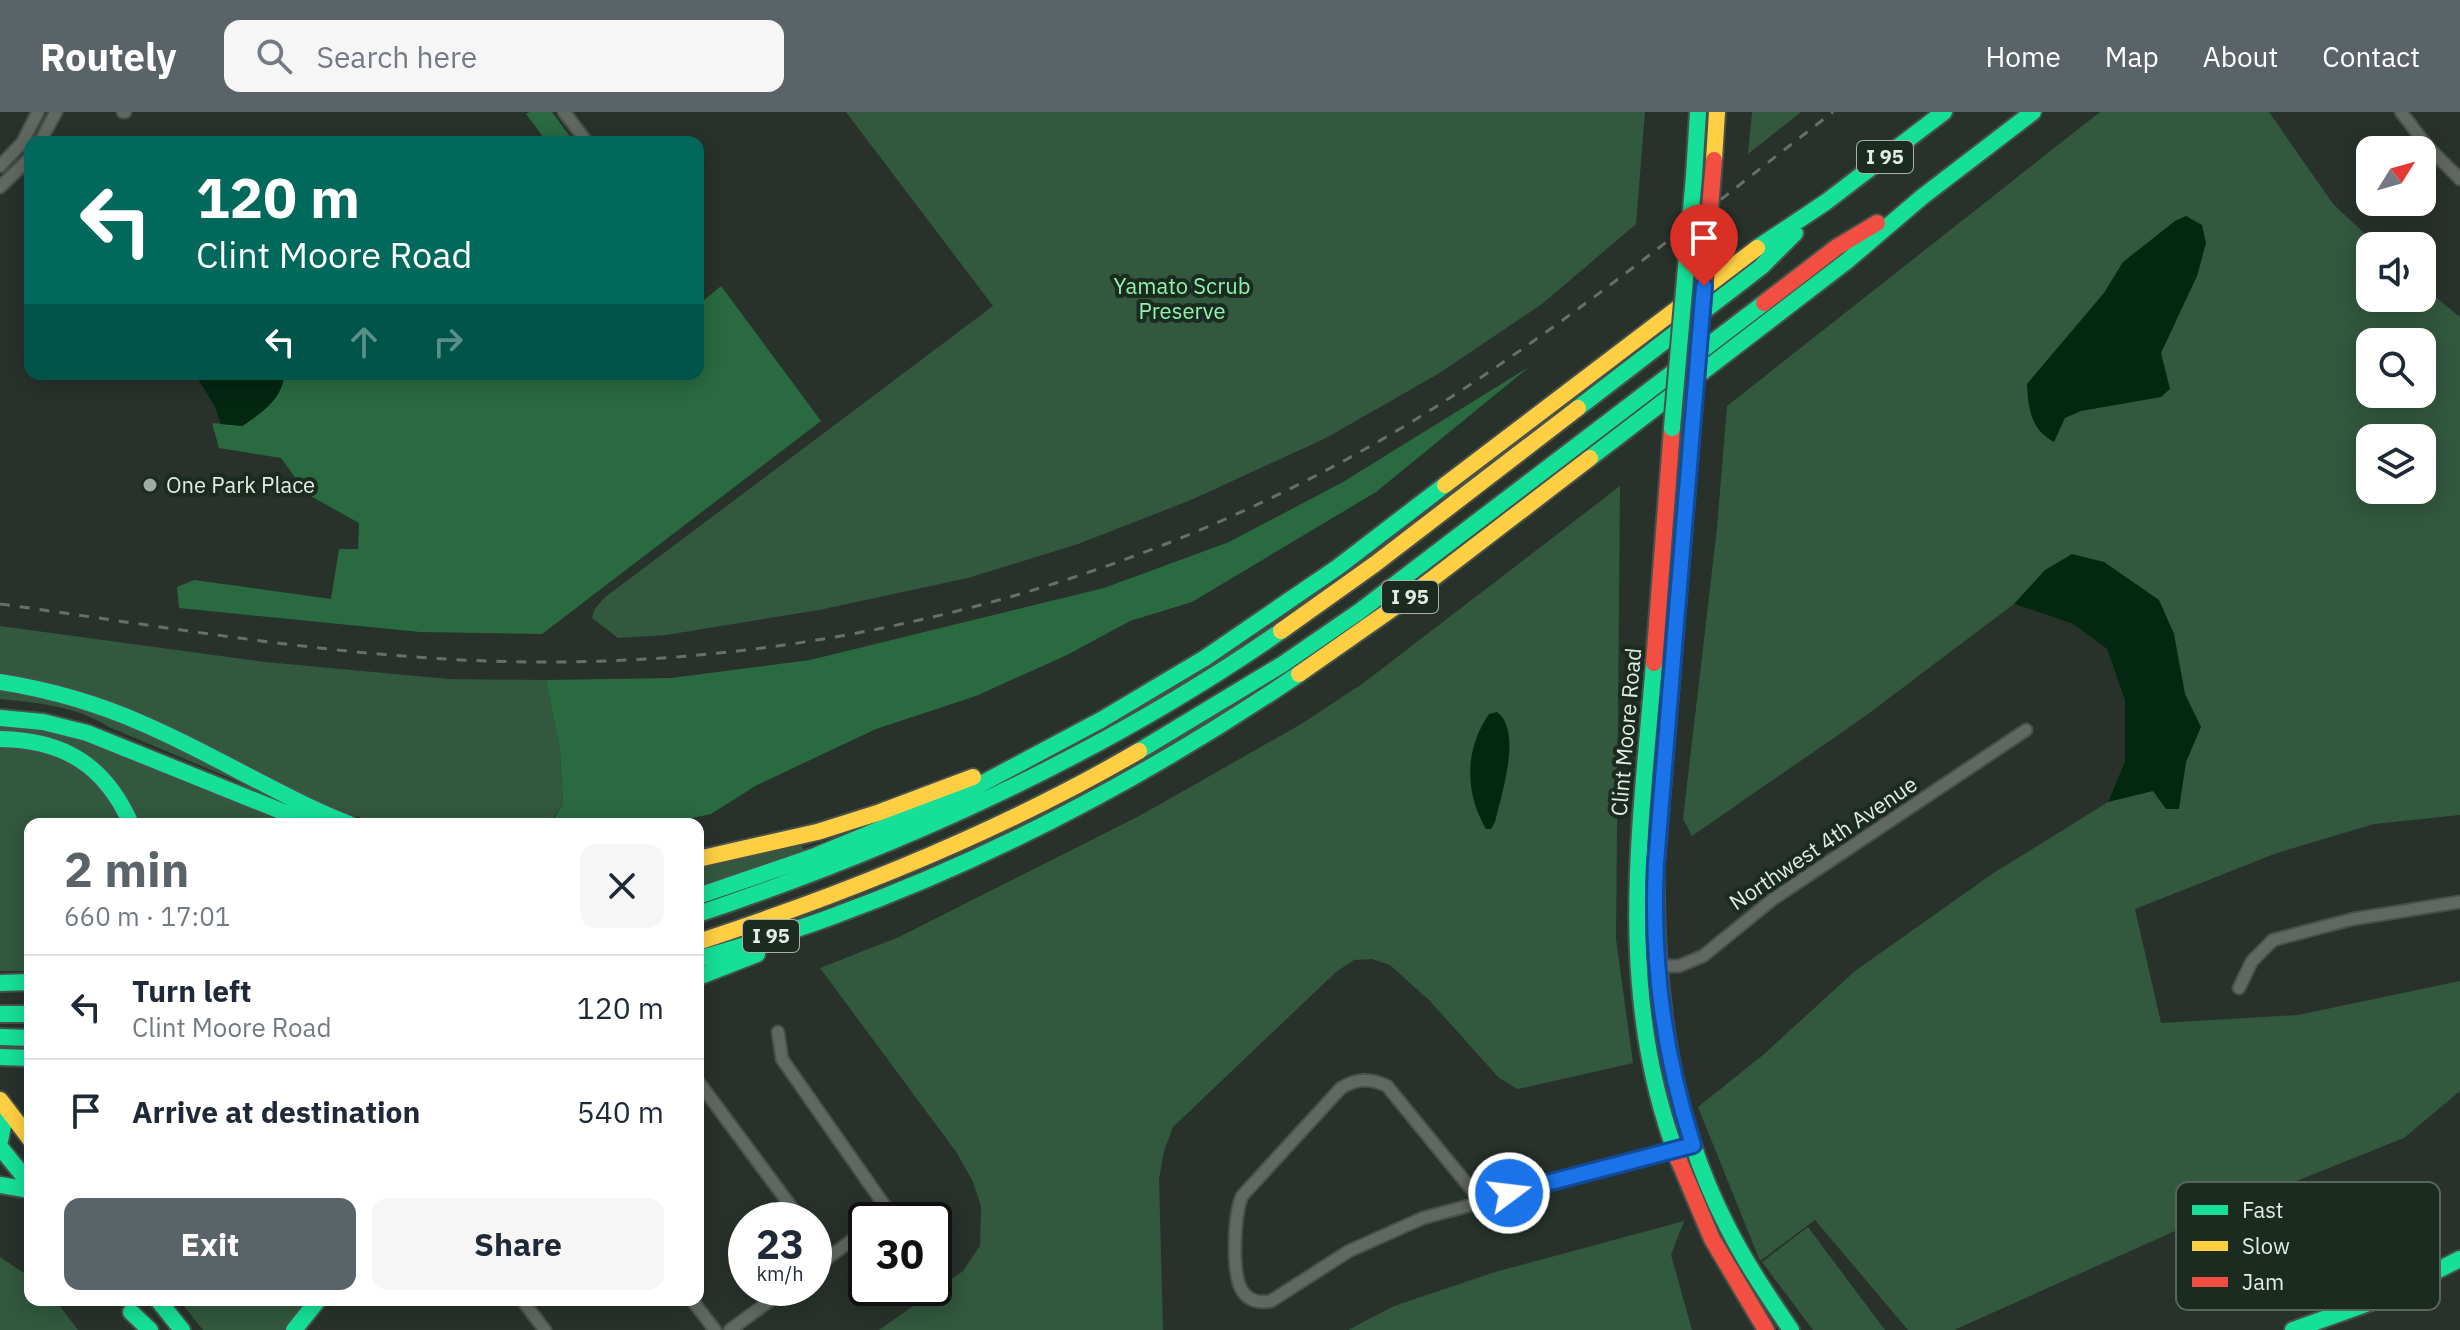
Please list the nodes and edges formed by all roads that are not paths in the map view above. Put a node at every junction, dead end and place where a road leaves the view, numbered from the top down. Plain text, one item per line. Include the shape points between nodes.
1 (38, 112) edge
2 (56, 112) edge
3 (564, 112) edge
4 (1698, 112) edge
5 (1717, 112) edge
6 (1944, 112) edge
7 (2033, 112) edge
8 (2401, 112) edge
9 (26, 136) edge
10 (43, 136) edge
11 (582, 136) edge
12 (24, 139) edge
13 (24, 164) edge
14 (0, 166) edge
15 (2460, 179) edge
16 (0, 187) edge
17 (1922, 197) junction
18 (1826, 202) junction
19 (0, 682) edge
20 (0, 718) edge
21 (2026, 730) dead end
22 (0, 739) edge
23 (1030, 758) junction
24 (128, 818) edge
25 (298, 818) edge
26 (335, 818) edge
27 (704, 858) edge
28 (704, 894) edge
29 (2460, 902) edge
30 (704, 912) edge
31 (844, 912) junction
32 (704, 940) edge
33 (704, 957) edge
34 (1637, 966) junction
35 (1656, 966) junction
36 (704, 975) edge
37 (24, 982) edge
38 (0, 983) edge
39 (2239, 988) dead end
40 (0, 995) edge
41 (24, 995) edge
42 (0, 1014) edge
43 (24, 1014) edge
44 (778, 1032) dead end
45 (1, 1037) edge
46 (24, 1038) edge
47 (24, 1058) edge
48 (0, 1059) edge
49 (704, 1089) edge
50 (0, 1103) edge
51 (24, 1132) edge
52 (0, 1144) edge
53 (1693, 1145) junction
54 (1673, 1150) junction
55 (24, 1178) edge
56 (0, 1185) edge
57 (24, 1187) edge
58 (1481, 1201) junction
59 (788, 1202) edge
60 (882, 1202) edge
61 (2460, 1259) edge
62 (2440, 1269) edge
63 (127, 1306) edge
64 (163, 1306) edge
65 (314, 1306) edge
66 (316, 1306) edge
67 (527, 1306) edge
68 (697, 1306) edge
69 (763, 1306) edge
70 (2349, 1310) edge
71 (148, 1330) edge
72 (182, 1330) edge
73 (294, 1330) edge
74 (305, 1330) edge
75 (545, 1330) edge
76 (715, 1330) edge
77 (730, 1330) edge
78 (1766, 1330) edge
79 (1791, 1330) edge
80 (2293, 1330) edge

1 - 9 street
2 - 10 street
3 - 11 street
4 - 34 main road, Clint Moore Road, bridge via 1639,841
5 - 35 main road, Clint Moore Road, bridge via 1656,863
6 - 18 main road, I 95
7 - 17 main road, I 95
8 - 15 street
12 - 14 street
13 - 16 street
17 - 31 main road, I 95 via 1749,337 1294,680 1081,806
17 - 32 main road via 1837,247 1390,588 1197,719 1072,789 956,845 848,891
18 - 23 main road, I 95 via 1750,253 1306,591 1170,680
18 - 30 main road via 1761,267 1370,568 1223,670 1111,737 974,807 858,857
19 - 26 main road via 122,714
20 - 25 main road via 87,733
21 - 35 street, Northwest 4th Avenue via 1773,899 1703,956 1679,966
22 - 24 main road via 39,741 79,757 114,791
23 - 27 main road via 846,824
23 - 28 main road, I 95 via 884,829
29 - 39 street via 2353,919 2273,940 2252,961
31 - 33 main road, I 95
31 - 36 main road
34 - 35 street, Northwest 4th Avenue
34 - 54 main road, Clint Moore Road via 1651,1068
35 - 53 main road, Clint Moore Road via 1669,1058
37 - 38 main road
40 - 41 main road
42 - 43 main road
44 - 60 street via 782,1059
45 - 46 main road
47 - 48 main road
49 - 59 street
50 - 51 main road
50 - 52 main road
52 - 55 main road
53 - 54 street
53 - 79 main road, Clint Moore Road via 1741,1252
54 - 58 street
54 - 78 main road, Clint Moore Road via 1710,1237
56 - 57 main road
58 - 58 street via 1361,1244 1271,1301 1260,1303 1241,1291 1236,1217 1242,1196 1351,1082 1373,1079 1387,1086
61 - 62 main road
63 - 71 main road
64 - 72 main road
65 - 73 main road
66 - 74 main road
67 - 75 street
68 - 76 street
69 - 77 street
70 - 80 main road

